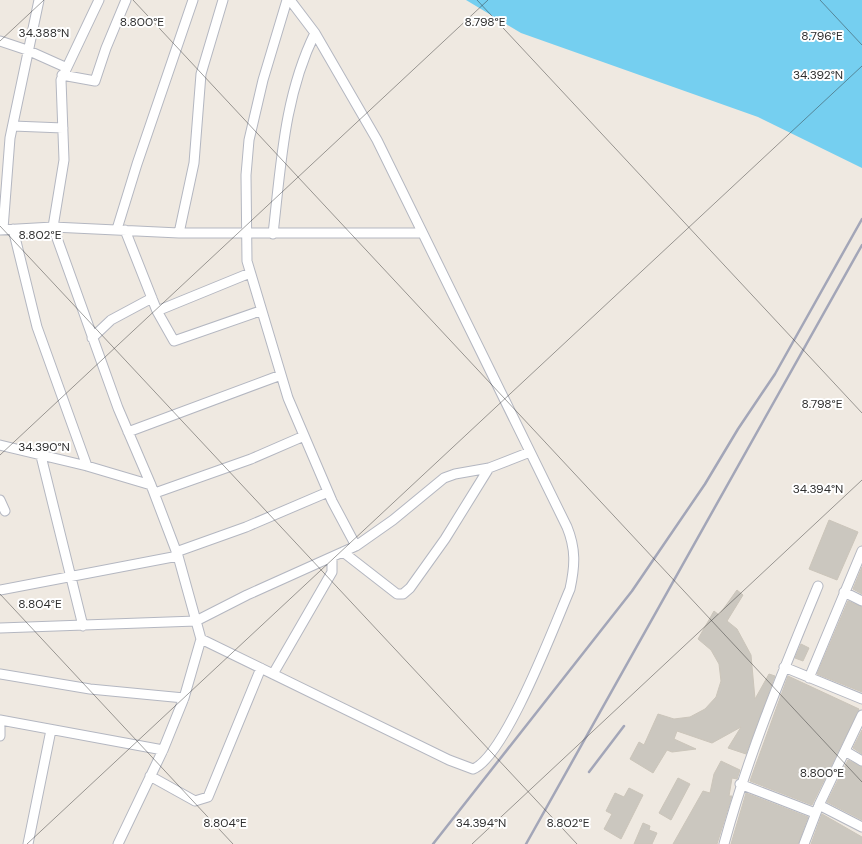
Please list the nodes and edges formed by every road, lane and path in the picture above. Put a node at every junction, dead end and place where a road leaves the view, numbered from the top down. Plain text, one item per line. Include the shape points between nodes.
1 (39, 0) edge
2 (99, 0) edge
3 (126, 0) edge
4 (193, 0) edge
5 (223, 0) edge
6 (289, 0) edge
7 (315, 33) junction
8 (0, 41) edge
9 (27, 50) junction
10 (64, 71) junction
11 (13, 126) junction
12 (63, 128) junction
13 (0, 137) edge
14 (10, 138) junction
15 (53, 227) junction
16 (2, 229) edge
17 (13, 229) junction
18 (121, 230) junction
19 (179, 233) junction
20 (247, 233) junction
21 (421, 233) junction
22 (273, 234) junction
23 (250, 273) junction
24 (152, 298) junction
25 (157, 311) junction
26 (260, 311) junction
27 (92, 338) junction
28 (280, 375) junction
29 (128, 432) junction
30 (304, 436) junction
31 (0, 444) edge
32 (530, 452) junction
33 (41, 456) junction
34 (87, 466) junction
35 (489, 468) junction
36 (153, 489) junction
37 (328, 492) junction
38 (0, 500) edge
39 (4, 512) dead end
40 (356, 546) junction
41 (862, 551) edge
42 (343, 552) junction
43 (177, 554) junction
44 (332, 557) junction
45 (70, 576) junction
46 (818, 586) dead end
47 (0, 590) edge
48 (844, 592) junction
49 (862, 601) edge
50 (196, 622) junction
51 (83, 626) junction
52 (0, 628) edge
53 (201, 639) junction
54 (784, 667) junction
55 (261, 668) junction
56 (0, 674) edge
57 (273, 674) junction
58 (809, 678) junction
59 (184, 698) junction
60 (862, 700) edge
61 (862, 715) edge
62 (0, 720) edge
63 (0, 727) edge
64 (51, 730) junction
65 (0, 736) edge
66 (162, 750) junction
67 (845, 752) junction
68 (862, 761) edge
69 (150, 776) junction
70 (740, 784) junction
71 (817, 809) junction
72 (862, 827) edge
73 (28, 844) edge
74 (118, 844) edge
75 (724, 844) edge
76 (804, 844) edge

1 - 9 street
2 - 10 street
3 - 10 street via 95,81
4 - 18 street via 137,164
5 - 19 street via 201,74 194,163
6 - 7 street
6 - 20 street via 263,80 249,140
7 - 21 street via 378,140
7 - 22 street via 296,76 286,118
8 - 9 street
9 - 10 street
9 - 11 street
10 - 12 street via 60,86
11 - 12 street
11 - 14 street
12 - 15 street via 64,168
13 - 14 street
14 - 16 street
15 - 17 street
15 - 18 street
15 - 27 street
16 - 17 street
17 - 34 street via 37,327
18 - 19 street
18 - 24 street
19 - 20 street
20 - 22 street
20 - 23 street
21 - 22 street
21 - 32 street
23 - 25 street
23 - 26 street
24 - 25 street
24 - 27 street via 111,320
25 - 26 street via 171,339 176,341
26 - 28 street
27 - 29 street
28 - 29 street
28 - 30 street
29 - 36 street
30 - 36 street via 251,459
30 - 37 street
31 - 33 street
32 - 35 street
32 - 57 street via 572,540 574,572 570,589 515,714 481,765 473,769 465,767
33 - 34 street
33 - 45 street
34 - 36 street
35 - 40 street via 444,478
35 - 42 street via 445,539 403,594 397,594
36 - 43 street
37 - 40 street
37 - 43 street
38 - 39 street
40 - 42 street
41 - 48 street
42 - 44 street
43 - 45 street
43 - 50 street
44 - 50 street
44 - 57 street via 332,572
45 - 47 street
45 - 51 street
46 - 54 street
48 - 49 street
48 - 58 street
50 - 51 street
50 - 53 street
51 - 52 street
53 - 55 street
53 - 59 street
54 - 58 street
54 - 70 street
55 - 57 street
55 - 69 street via 208,797 195,800
56 - 59 street
58 - 60 street
59 - 66 street
61 - 67 street
62 - 64 street
63 - 65 street
64 - 66 street
64 - 73 street
66 - 69 street
67 - 68 street
67 - 71 street
69 - 74 street
70 - 71 street
70 - 75 street
71 - 72 street
71 - 76 street

